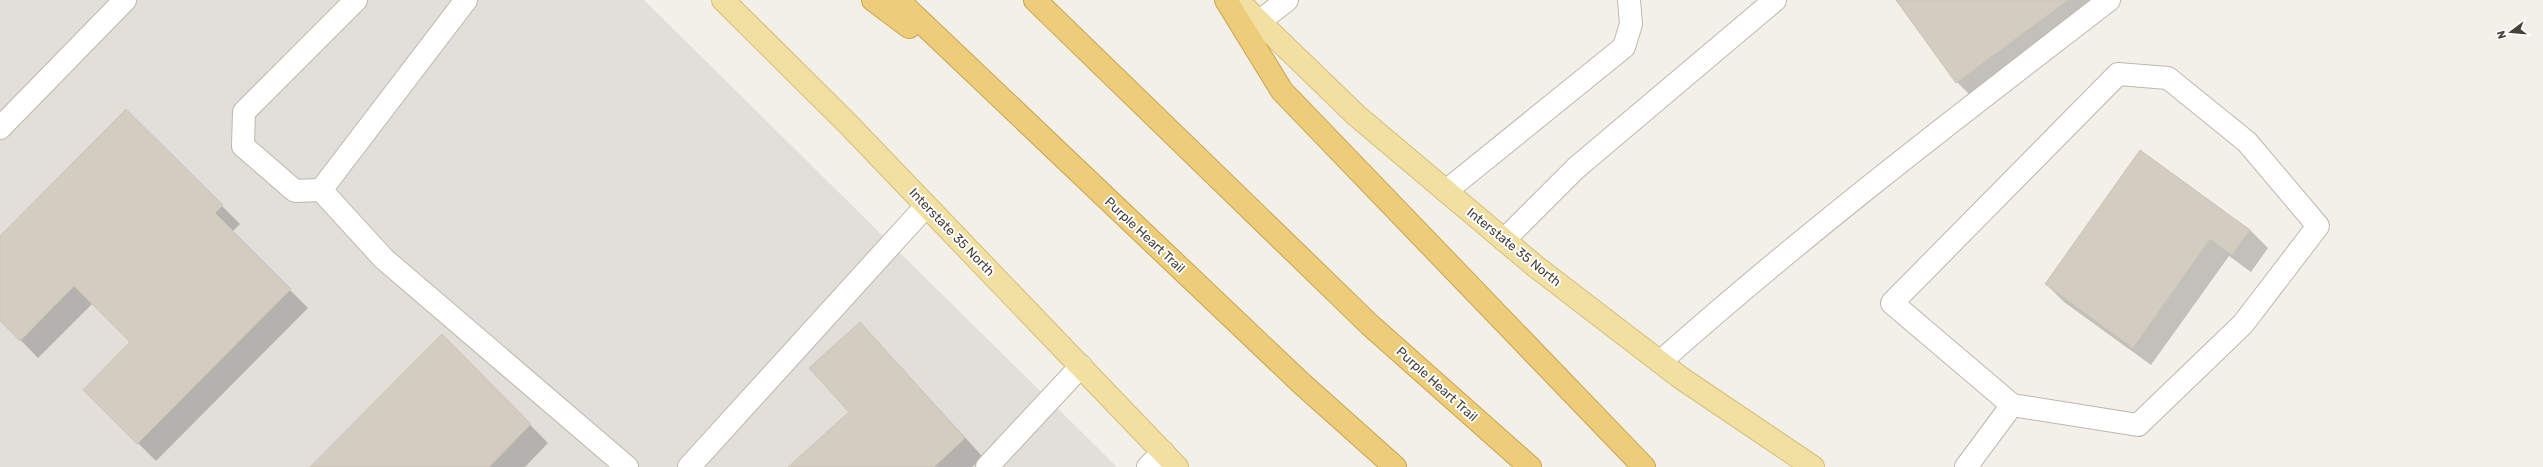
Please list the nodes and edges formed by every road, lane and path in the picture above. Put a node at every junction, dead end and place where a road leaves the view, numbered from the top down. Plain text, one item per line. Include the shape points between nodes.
1 (125, 0) edge
2 (356, 0) edge
3 (466, 0) edge
4 (723, 0) edge
5 (873, 0) edge
6 (898, 0) edge
7 (1035, 0) edge
8 (1226, 0) edge
9 (1237, 0) edge
10 (1287, 0) edge
11 (1629, 0) edge
12 (1775, 0) edge
13 (2109, 0) edge
14 (1260, 21) junction
15 (985, 84) junction
16 (0, 128) edge
17 (322, 190) junction
18 (1446, 191) junction
19 (926, 206) junction
20 (1504, 240) junction
21 (1660, 362) junction
22 (1081, 366) junction
23 (2012, 405) junction
24 (1163, 452) junction
25 (627, 467) edge
26 (689, 467) edge
27 (987, 467) edge
28 (1148, 467) edge
29 (1177, 467) edge
30 (1395, 467) edge
31 (1530, 467) edge
32 (1644, 467) edge
33 (1813, 467) edge
34 (1966, 467) edge

1 - 16 lane
2 - 17 lane via 244,112 243,146 295,191
3 - 17 lane
4 - 19 main road, Interstate 35 North
5 - 15 highway
6 - 15 highway, Purple Heart Trail
7 - 31 highway, Purple Heart Trail via 1370,325
8 - 32 highway via 1282,91
9 - 14 main road, Interstate 35 North
10 - 14 lane
11 - 18 lane via 1632,24 1624,47
12 - 20 lane via 1576,168
13 - 21 lane via 1733,296
14 - 18 main road, Interstate 35 North via 1357,116
15 - 30 highway, Purple Heart Trail via 1295,377
17 - 25 lane via 384,260
18 - 20 main road, Interstate 35 North
19 - 22 main road, Interstate 35 North
19 - 26 lane
20 - 21 main road, Interstate 35 North
21 - 33 main road, Interstate 35 North
22 - 24 main road, Interstate 35 North
22 - 27 lane
23 - 23 lane via 1892,304 2118,74 2168,78 2248,142 2318,226 2243,324 2138,425
23 - 34 lane
24 - 28 lane
24 - 29 main road, Interstate 35 North

